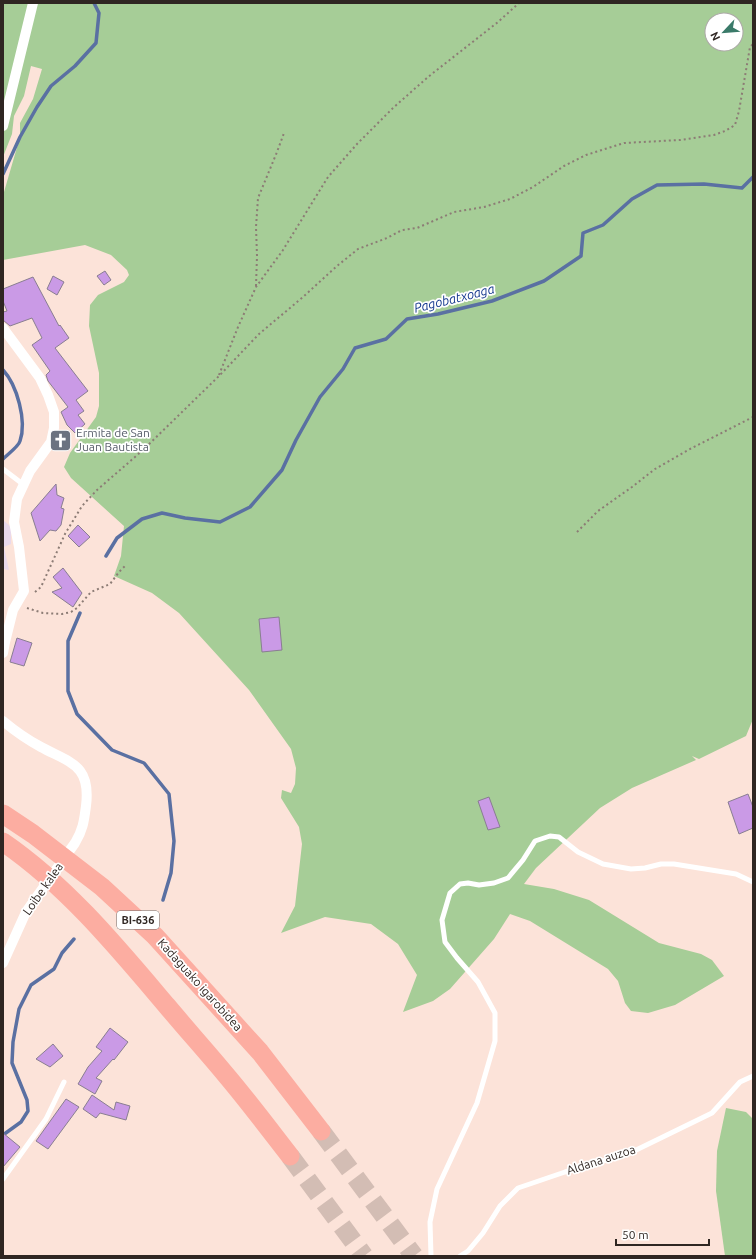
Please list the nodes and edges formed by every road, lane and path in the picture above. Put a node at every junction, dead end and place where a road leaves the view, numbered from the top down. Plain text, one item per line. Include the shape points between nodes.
1 (32, 3) edge
2 (519, 3) edge
3 (753, 44) edge
4 (3, 126) edge
5 (284, 133) dead end
6 (256, 287) junction
7 (3, 328) edge
8 (219, 376) junction
9 (753, 417) edge
10 (3, 468) edge
11 (24, 485) junction
12 (577, 532) dead end
13 (126, 565) dead end
14 (41, 587) dead end
15 (15, 608) junction
16 (3, 616) edge
17 (3, 653) edge
18 (3, 721) edge
19 (3, 814) edge
20 (11, 847) edge
21 (753, 882) edge
22 (3, 963) edge
23 (753, 1076) edge
24 (64, 1082) dead end
25 (321, 1131) tunnel mouth
26 (290, 1156) tunnel mouth
27 (3, 1179) edge
28 (431, 1256) edge
29 (460, 1256) edge

1 - 4 street
2 - 6 path via 428,77 357,144 328,177 283,250
3 - 8 path via 750,47 739,111 734,125 725,131 680,140 624,143 586,155 510,199 454,212 358,249 259,334
5 - 6 path via 258,198
6 - 8 path
7 - 11 street via 40,378 54,412 54,428 50,442 30,471
8 - 14 path via 82,506 65,534
9 - 12 path via 690,448 655,469 598,511
10 - 11 lane
11 - 15 street via 17,499 14,522 24,590
13 - 15 path via 110,584 91,592 71,612 43,613
15 - 16 street
15 - 17 street
18 - 22 street, Loibe kalea via 40,747 72,762 86,780 87,797 82,833 26,912
19 - 25 highway, Kadaguako igarobidea / BI-636 via 102,887 155,936 260,1052
20 - 26 highway, BI-636 via 69,897 116,946 227,1076
21 - 28 lane via 736,874 674,864 630,869 603,864 578,852 558,837 550,836 535,841 508,878 479,885 460,884 450,893 442,920 445,942 478,982 495,1013 496,1041 476,1103 437,1188 430,1222
23 - 29 lane, Aldana auzoa via 740,1082 712,1113 630,1153 518,1188 500,1206 468,1251
24 - 27 lane via 46,1119

